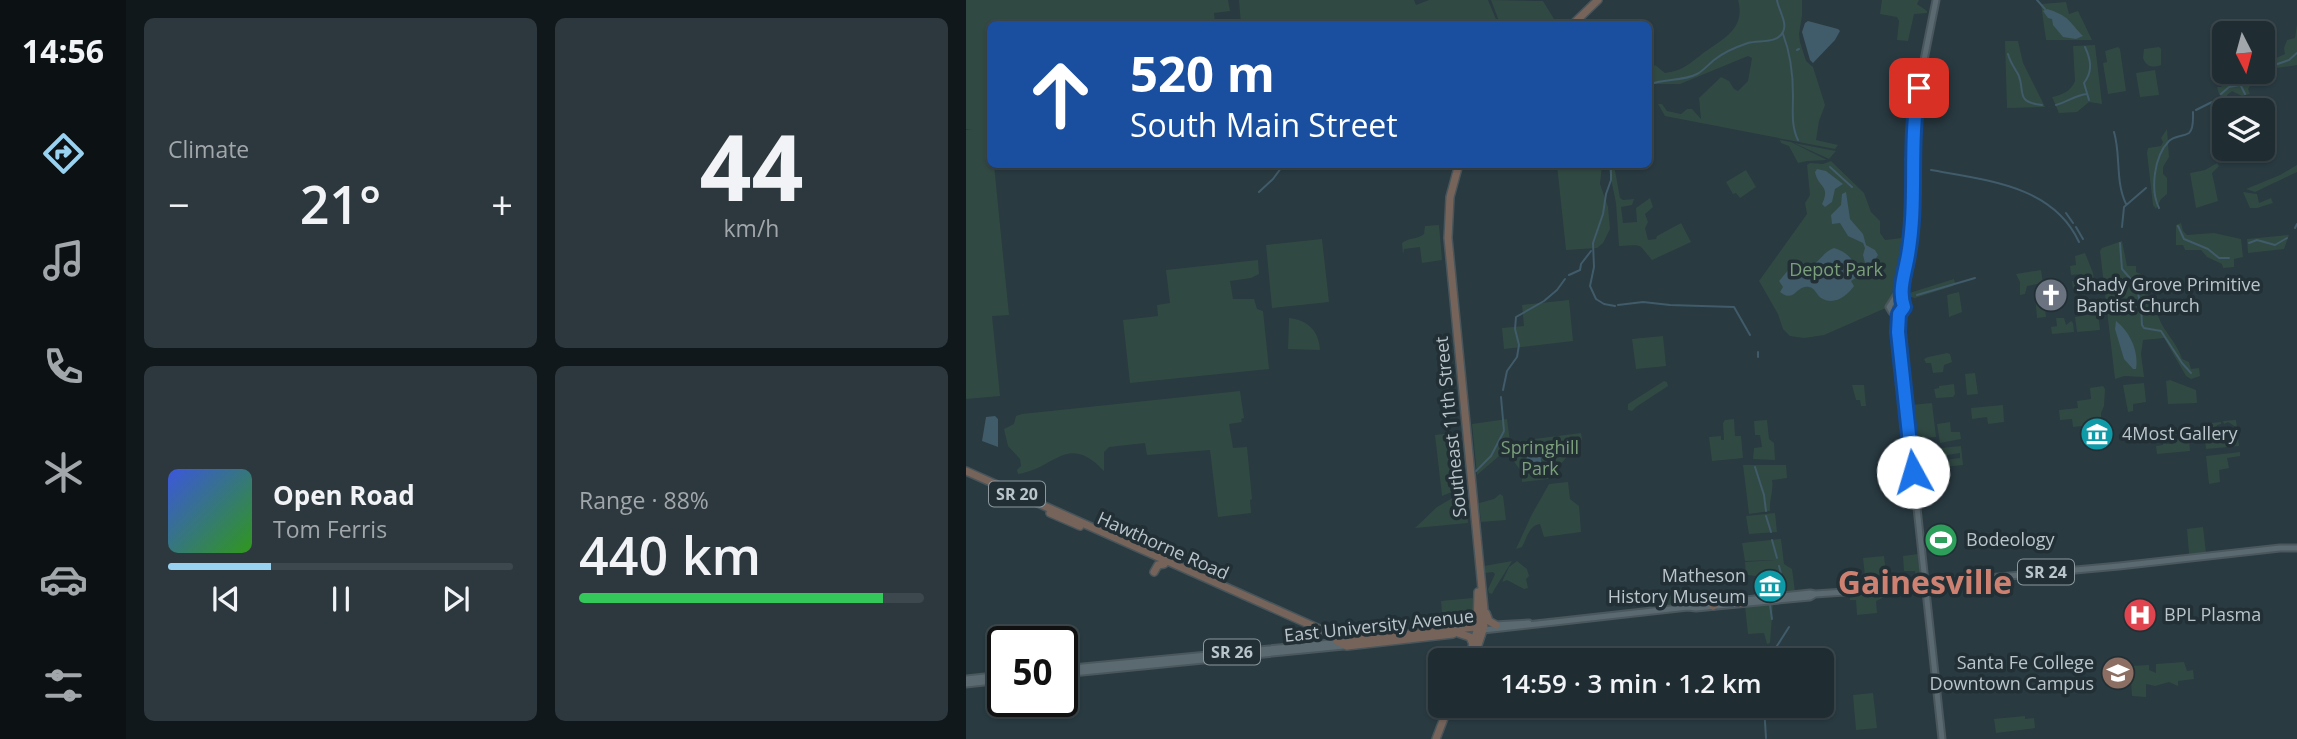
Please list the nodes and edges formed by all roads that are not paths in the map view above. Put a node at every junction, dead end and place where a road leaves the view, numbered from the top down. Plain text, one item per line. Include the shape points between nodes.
1 (1591, 0) edge
2 (1598, 0) edge
3 (1937, 0) edge
4 (1569, 21) edge
5 (1576, 21) edge
6 (1455, 168) edge
7 (1447, 261) junction
8 (1898, 301) junction
9 (1896, 314) junction
10 (966, 473) edge
11 (2297, 548) edge
12 (1164, 564) junction
13 (1154, 572) dead end
14 (1926, 582) junction
15 (1484, 609) junction
16 (1532, 624) junction
17 (1496, 625) junction
18 (1480, 628) junction
19 (1458, 633) junction
20 (1345, 643) junction
21 (1473, 645) junction
22 (1472, 648) edge
23 (1474, 648) edge
24 (1078, 670) edge
25 (987, 679) edge
26 (966, 681) edge
27 (1444, 718) edge
28 (1434, 739) edge
29 (1942, 739) edge

1 - 4 highway
2 - 5 highway
3 - 8 main road via 1915,108 1911,236
6 - 7 highway, Southeast 11th Street via 1445,220
7 - 15 highway, Southeast 11th Street
7 - 18 highway, Southeast 11th Street
8 - 9 main road via 1904,307
8 - 9 main road via 1889,307
9 - 14 main road
10 - 12 highway, Hawthorne Road / SR 20
10 - 20 highway, Hawthorne Road / SR 20
11 - 14 main road, SR 24
12 - 13 highway
12 - 20 highway, Hawthorne Road / SR 20
14 - 16 main road, East University Avenue
14 - 29 main road
15 - 17 highway
15 - 18 highway, Southeast 11th Street
16 - 17 main road, East University Avenue
16 - 18 main road, East University Avenue
17 - 18 main road, East University Avenue
18 - 19 highway, East University Avenue
18 - 20 highway, East University Avenue
18 - 21 highway
18 - 23 highway
19 - 20 highway, East University Avenue
19 - 21 highway via 1470,637
20 - 24 main road, East University Avenue / SR 26
21 - 22 highway
25 - 26 main road
27 - 28 highway

